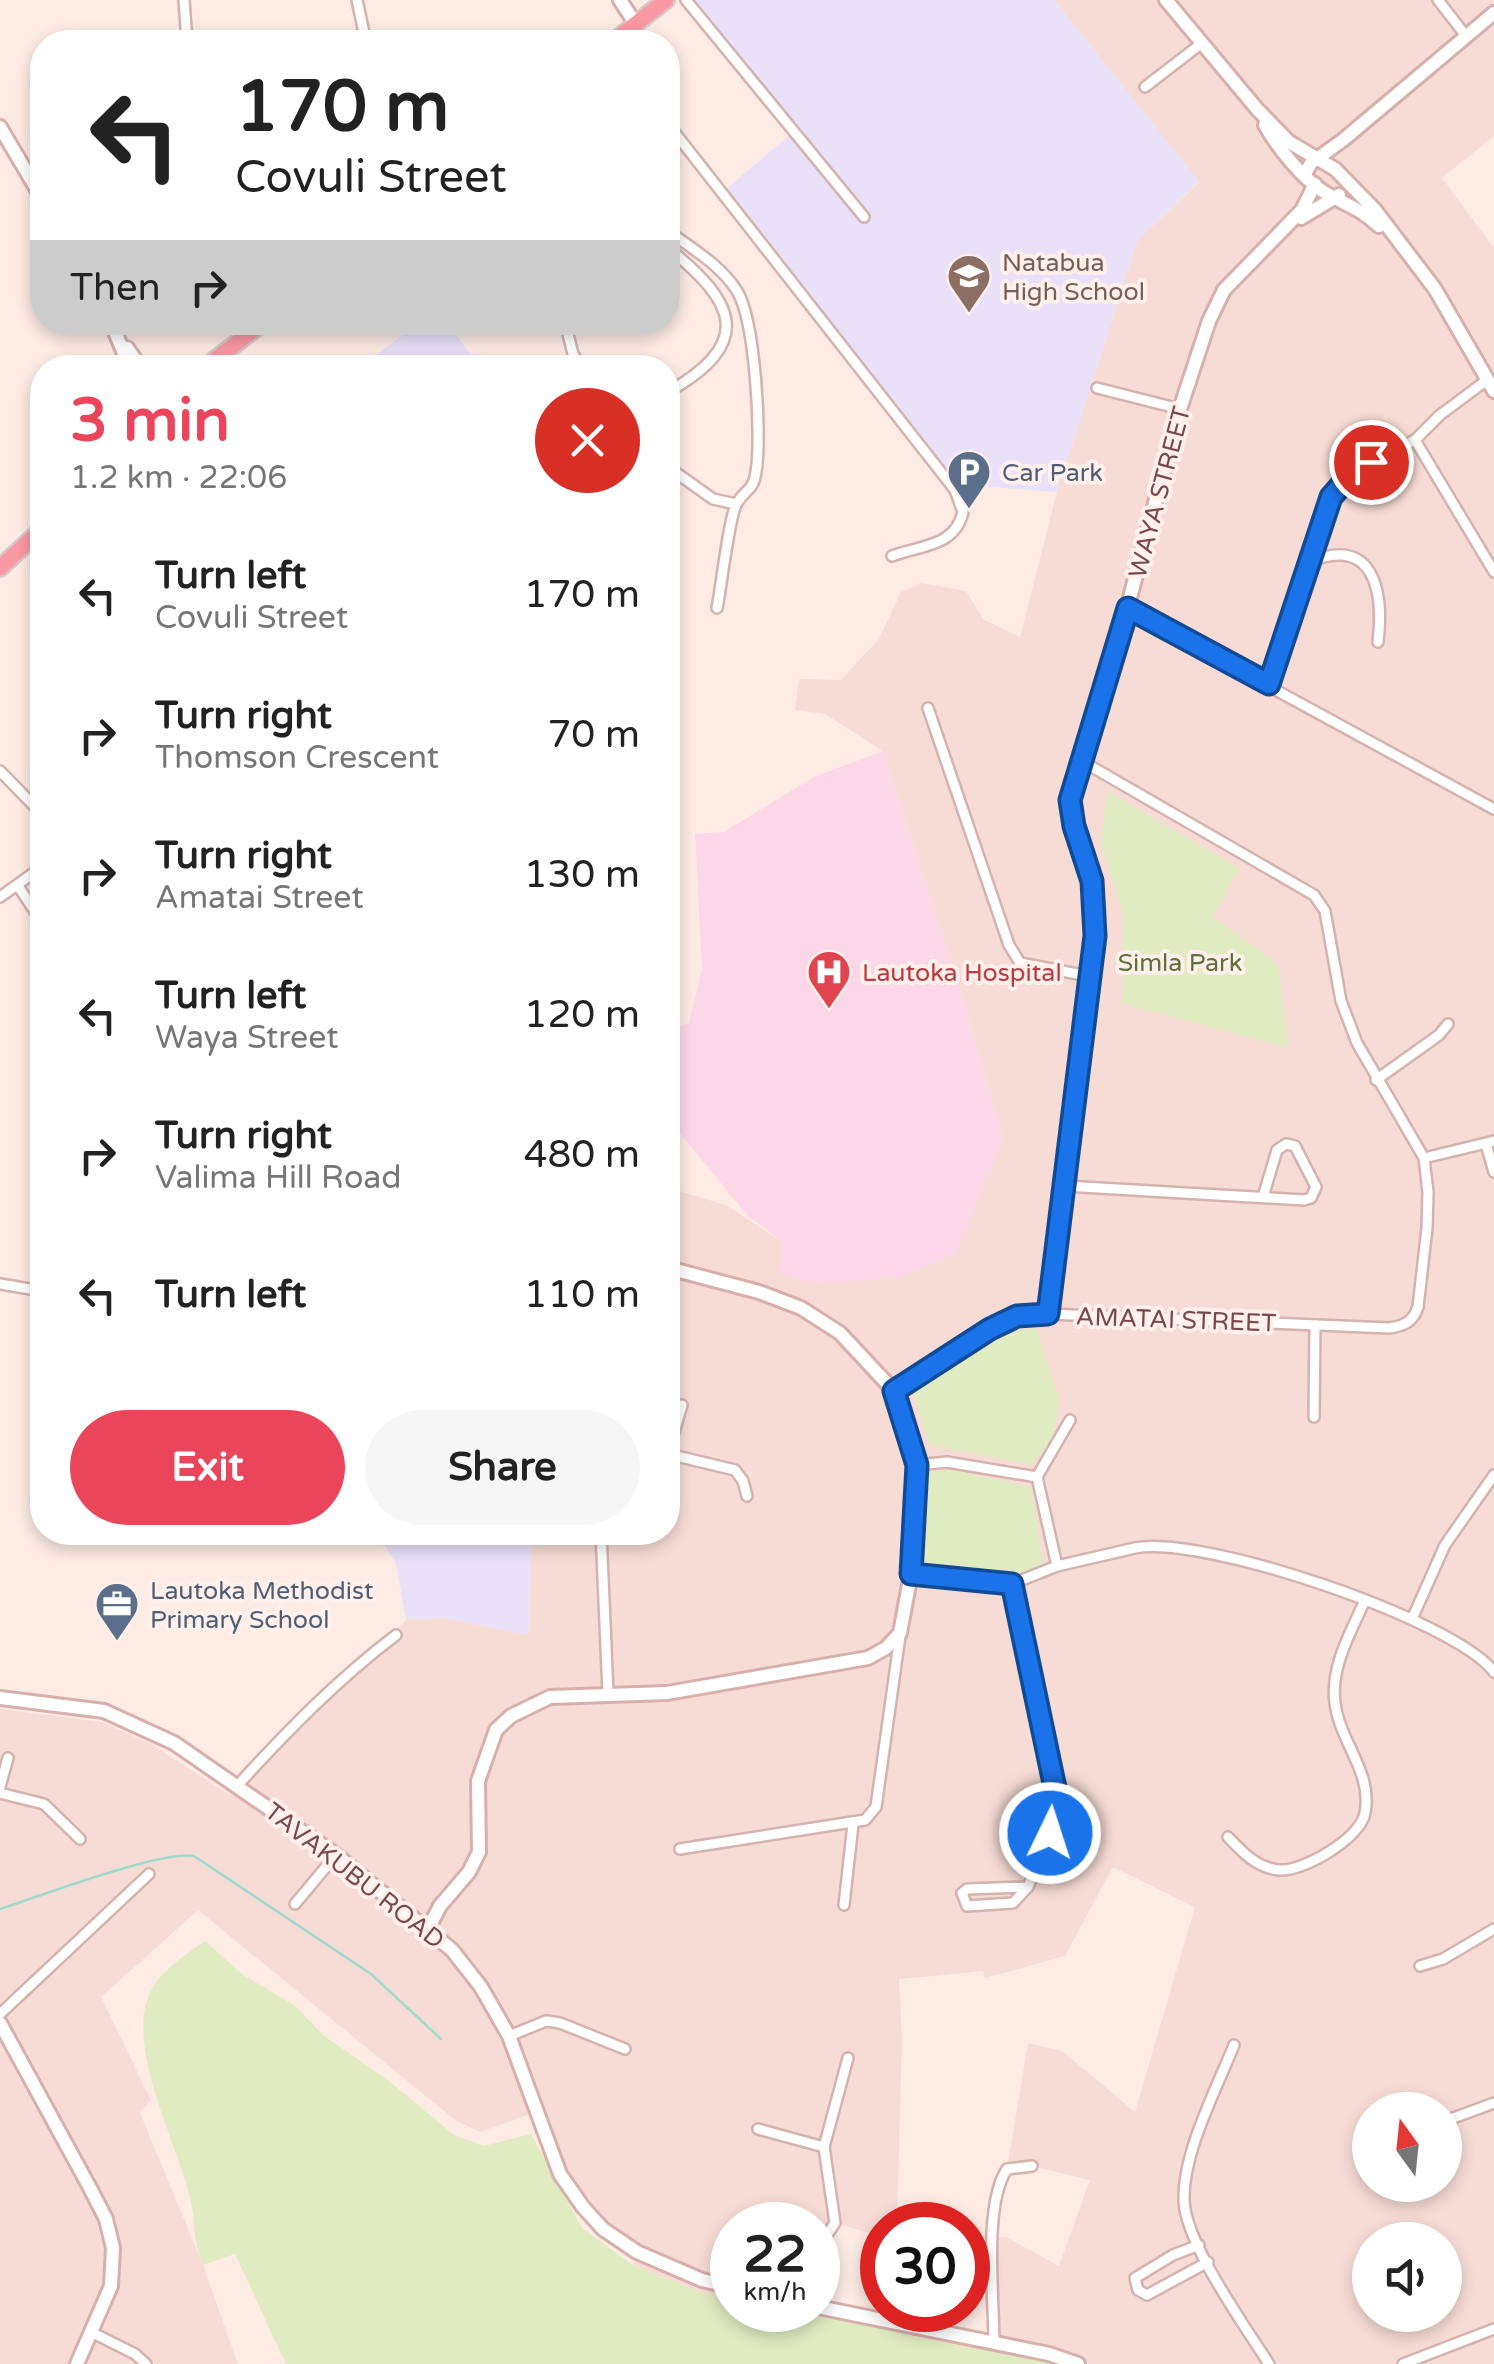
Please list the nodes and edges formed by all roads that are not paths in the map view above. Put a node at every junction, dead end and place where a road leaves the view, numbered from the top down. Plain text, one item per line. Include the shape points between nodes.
1 (184, 0) edge
2 (357, 0) edge
3 (620, 0) edge
4 (666, 0) edge
5 (686, 0) edge
6 (1166, 0) edge
7 (1438, 0) edge
8 (1494, 13) edge
9 (636, 23) junction
10 (186, 30) edge
11 (363, 30) edge
12 (628, 30) edge
13 (1466, 36) junction
14 (1202, 43) junction
15 (1145, 87) dead end
16 (1257, 109) junction
17 (1361, 125) junction
18 (0, 127) edge
19 (680, 139) edge
20 (1317, 158) junction
21 (1342, 177) junction
22 (30, 178) edge
23 (1310, 179) junction
24 (1336, 197) junction
25 (864, 217) dead end
26 (1286, 228) junction
27 (680, 240) edge
28 (1401, 246) junction
29 (680, 258) edge
30 (247, 335) edge
31 (221, 355) edge
32 (680, 384) edge
33 (1490, 386) edge
34 (1097, 388) dead end
35 (1180, 409) junction
36 (1416, 440) junction
37 (680, 476) edge
38 (736, 504) junction
39 (30, 540) edge
40 (892, 556) dead end
41 (1309, 562) junction
42 (0, 568) edge
43 (1494, 572) edge
44 (717, 608) dead end
45 (1128, 608) junction
46 (1378, 642) dead end
47 (1269, 684) junction
48 (928, 708) dead end
49 (1080, 760) junction
50 (0, 771) edge
51 (30, 802) edge
52 (1494, 809) edge
53 (30, 876) edge
54 (18, 886) junction
55 (0, 897) edge
56 (30, 904) edge
57 (1088, 976) junction
58 (1448, 1024) dead end
59 (1376, 1080) junction
60 (1490, 1142) edge
61 (1424, 1158) junction
62 (1494, 1172) edge
63 (1065, 1186) junction
64 (1263, 1196) junction
65 (680, 1271) edge
66 (0, 1284) edge
67 (30, 1289) edge
68 (1048, 1314) junction
69 (1315, 1325) junction
70 (894, 1391) junction
71 (682, 1405) dead end
72 (680, 1412) edge
73 (1314, 1416) dead end
74 (1070, 1420) dead end
75 (680, 1457) edge
76 (917, 1465) junction
77 (1494, 1475) edge
78 (1038, 1477) junction
79 (747, 1496) dead end
80 (602, 1545) edge
81 (1057, 1566) junction
82 (911, 1574) junction
83 (1012, 1584) junction
84 (1365, 1600) junction
85 (1412, 1619) junction
86 (900, 1633) junction
87 (396, 1635) dead end
88 (1494, 1672) edge
89 (608, 1693) junction
90 (0, 1698) edge
91 (8, 1758) dead end
92 (237, 1786) junction
93 (0, 1790) edge
94 (853, 1824) junction
95 (1228, 1837) dead end
96 (80, 1839) dead end
97 (680, 1848) dead end
98 (336, 1855) junction
99 (149, 1874) dead end
100 (1028, 1887) junction
101 (296, 1904) dead end
102 (844, 1905) dead end
103 (1494, 1928) edge
104 (427, 1931) junction
105 (1420, 1966) dead end
106 (0, 2014) edge
107 (0, 2023) edge
108 (509, 2036) junction
109 (1234, 2045) dead end
110 (626, 2049) dead end
111 (848, 2058) dead end
112 (1494, 2103) edge
113 (1462, 2115) edge
114 (758, 2130) dead end
115 (824, 2147) junction
116 (1032, 2166) dead end
117 (832, 2202) edge
118 (1199, 2245) junction
119 (1208, 2262) junction
120 (710, 2282) edge
121 (840, 2312) edge
122 (1494, 2329) edge
123 (91, 2332) junction
124 (994, 2344) junction
125 (78, 2364) edge
126 (146, 2364) edge
127 (1078, 2364) edge
128 (1269, 2364) edge
129 (1403, 2364) edge

1 - 10 street
2 - 11 street
3 - 9 main road
4 - 9 highway
5 - 25 street
6 - 14 main road
7 - 13 street
8 - 13 main road, WAYA STREET
9 - 12 highway
13 - 17 main road, WAYA STREET
14 - 15 street
14 - 16 main road
16 - 20 main road via 1289,142
16 - 23 main road
17 - 20 main road, WAYA STREET
17 - 21 main road via 1340,152
18 - 22 main road
19 - 40 street via 956,490 963,512 952,534
20 - 21 main road
20 - 23 main road, WAYA STREET
21 - 24 main road
21 - 28 main road
23 - 24 main road
23 - 26 main road, WAYA STREET via 1307,203
24 - 26 main road, WAYA STREET
24 - 28 main road via 1358,207
26 - 35 main road, WAYA STREET via 1224,290
27 - 38 street via 723,274 743,302 759,431 753,488
28 - 33 main road via 1436,289
29 - 32 street via 709,283 726,325 716,358
30 - 31 highway
33 - 36 street via 1440,416
34 - 35 street
35 - 45 main road, WAYA STREET
36 - 41 street via 1339,485
36 - 43 street
37 - 38 street via 713,500
38 - 44 street
39 - 42 highway
41 - 46 street via 1337,553 1364,566 1378,588
41 - 47 street
45 - 47 street
45 - 49 main road, WAYA STREET
47 - 52 street
48 - 57 street via 1014,954 1020,963
49 - 57 main road, WAYA STREET via 1070,800 1092,881 1095,936
49 - 59 street via 1314,895 1324,911 1341,1001
50 - 51 street
53 - 54 street
54 - 55 street
54 - 56 street
57 - 63 main road, WAYA STREET
58 - 59 street
59 - 61 street
60 - 61 street
60 - 62 street
61 - 69 street, AMATAI STREET via 1428,1228 1415,1316 1389,1328
63 - 64 street
63 - 68 main road, WAYA STREET
64 - 64 street via 1304,1200 1315,1193 1295,1146 1277,1150
65 - 70 main road via 802,1308 840,1332
66 - 67 street
68 - 69 street, AMATAI STREET
68 - 70 main road, AMATAI STREET via 1017,1316 990,1329
69 - 73 street
70 - 76 main road
71 - 72 street
74 - 78 street
75 - 79 street via 735,1470
76 - 78 street via 946,1462
76 - 82 main road
77 - 85 street via 1445,1545
78 - 81 street
80 - 89 street
81 - 83 street
81 - 84 street via 1160,1545 1275,1570
82 - 83 street
82 - 86 main road
83 - 100 street via 1055,1788 1050,1833
84 - 85 street
84 - 95 street via 1338,1660 1335,1702 1366,1781 1364,1820 1323,1856 1280,1870 1248,1858
85 - 88 street via 1469,1647
86 - 89 main road via 868,1658 667,1692
86 - 94 street via 876,1806
87 - 92 street via 297,1720
89 - 104 main road via 550,1697 496,1730 478,1781 479,1852
90 - 92 main road, TAVAKUBU ROAD via 104,1711 174,1743
91 - 93 street
92 - 98 main road, TAVAKUBU ROAD
93 - 96 street via 44,1804
94 - 97 street
94 - 102 street
98 - 101 street
98 - 104 main road, TAVAKUBU ROAD
99 - 106 street
100 - 100 street via 967,1889 962,1900 967,1906 1012,1903
103 - 105 street
104 - 108 main road, TAVAKUBU ROAD via 452,1950
107 - 123 main road via 106,2219 113,2278
108 - 110 street via 560,2023
108 - 120 main road, TAVAKUBU ROAD via 560,2174 583,2208 638,2252
109 - 118 street via 1190,2156 1184,2201
111 - 115 street
112 - 113 street
114 - 115 street
115 - 117 street
116 - 124 street via 1007,2168 998,2183
118 - 119 street
118 - 119 street via 1135,2278 1138,2290 1157,2293
119 - 128 street
121 - 124 main road
122 - 129 street
123 - 125 main road
123 - 126 street
124 - 127 main road

